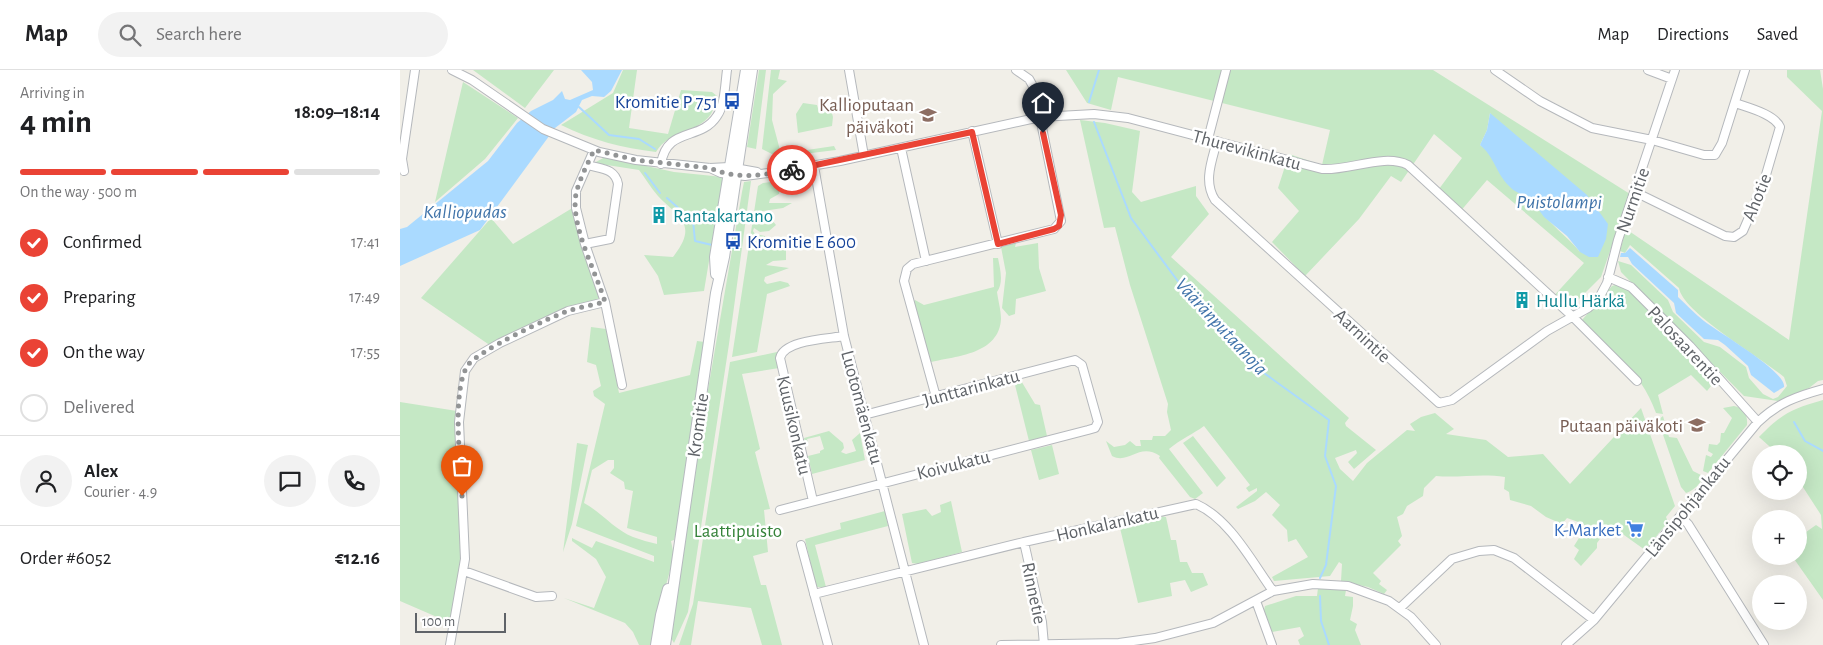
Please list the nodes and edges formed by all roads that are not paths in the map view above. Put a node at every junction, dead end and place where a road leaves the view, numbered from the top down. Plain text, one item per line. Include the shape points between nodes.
1 (416, 70) edge
2 (452, 70) edge
3 (727, 70) edge
4 (746, 70) edge
5 (752, 70) edge
6 (849, 70) edge
7 (1016, 70) edge
8 (1226, 70) edge
9 (1495, 70) edge
10 (1648, 70) edge
11 (1675, 70) edge
12 (1745, 70) edge
13 (1672, 79) junction
14 (1735, 103) junction
15 (1040, 117) junction
16 (403, 129) edge
17 (972, 132) junction
18 (1208, 139) junction
19 (1652, 140) junction
20 (1217, 141) junction
21 (901, 148) junction
22 (594, 150) junction
23 (864, 156) junction
24 (661, 164) junction
25 (588, 165) junction
26 (814, 166) junction
27 (404, 171) dead end
28 (733, 171) junction
29 (1635, 192) junction
30 (585, 244) junction
31 (998, 244) junction
32 (926, 261) junction
33 (1608, 277) junction
34 (605, 302) junction
35 (1572, 316) junction
36 (844, 336) junction
37 (1637, 381) dead end
38 (622, 385) dead end
39 (1823, 389) edge
40 (936, 397) junction
41 (864, 415) junction
42 (1758, 422) junction
43 (1097, 426) joint
44 (883, 482) junction
45 (813, 501) junction
46 (780, 510) dead end
47 (1680, 516) junction
48 (1024, 542) junction
49 (801, 545) dead end
50 (678, 557) junction
51 (464, 570) junction
52 (905, 572) junction
53 (1273, 591) junction
54 (814, 594) junction
55 (552, 596) dead end
56 (1256, 601) junction
57 (1400, 608) junction
58 (1594, 620) junction
59 (1156, 642) edge
60 (450, 645) edge
61 (656, 645) edge
62 (665, 645) edge
63 (828, 645) edge
64 (924, 645) edge
65 (1001, 645) edge
66 (1044, 645) edge
67 (1272, 645) edge
68 (1436, 645) edge
69 (1566, 645) edge
70 (1764, 645) edge

1 - 16 street
2 - 22 street via 543,129
3 - 24 street via 718,115 701,131 676,138 667,145
4 - 28 main road, Kromitie
5 - 28 main road, Kromitie
6 - 23 street
7 - 15 street via 1029,79 1034,88
8 - 18 street
9 - 19 street via 1540,101 1585,125
10 - 13 street
11 - 13 street, Nurmitie
12 - 14 street
13 - 19 street, Nurmitie
14 - 19 street via 1715,155 1704,155
14 - 29 street, Ahotie via 1770,118 1780,127 1763,185 1743,231 1738,235 1725,236
15 - 17 street, Thurevikinkatu
15 - 18 street, Thurevikinkatu via 1107,115
15 - 31 street via 1061,221 1054,229
16 - 27 street
17 - 21 street, Thurevikinkatu
17 - 31 street
18 - 20 street, Thurevikinkatu
19 - 29 street, Nurmitie
20 - 35 street, Thurevikinkatu via 1322,169 1343,170 1399,160
20 - 35 street, Aarnintie via 1208,178 1215,200 1439,403 1452,400
21 - 23 street, Thurevikinkatu
21 - 32 street
22 - 24 street
22 - 25 street
23 - 26 street, Thurevikinkatu
24 - 28 street
25 - 30 street via 576,191 578,223
25 - 30 street via 608,169 618,184 610,239
26 - 28 street, Thurevikinkatu via 776,172
26 - 36 street, Luotomäenkatu
28 - 50 main road, Kromitie via 724,256
29 - 33 street, Nurmitie
30 - 34 street
31 - 32 street
32 - 40 street via 907,269 904,281
33 - 35 street, Nurmitie via 1599,298
33 - 42 street, Palosaarentie via 1631,287 1690,346
34 - 38 street
34 - 51 street via 568,311 486,351 468,365 461,388 459,422
35 - 37 street, Thurevikinkatu
36 - 41 street, Luotomäenkatu
36 - 45 street, Kuusikonkatu via 791,345 780,358
39 - 42 street, Länsipohjankatu via 1779,404
40 - 41 street, Junttarinkatu
40 - 43 street, Junttarinkatu via 1075,360 1082,364
41 - 44 street, Luotomäenkatu
42 - 47 street, Länsipohjankatu
43 - 44 street, Koivukatu
44 - 45 street, Koivukatu
44 - 52 street, Luotomäenkatu
45 - 46 street, Koivukatu
47 - 58 street, Länsipohjankatu
47 - 70 street
48 - 52 street, Honkalankatu
48 - 53 street, Honkalankatu via 1196,504 1207,509 1224,525
48 - 66 street, Rinnetie
49 - 54 street
50 - 61 main road, Kromitie
50 - 62 main road, Kromitie
51 - 55 street via 536,597
51 - 60 street
52 - 54 street, Honkalankatu
52 - 64 street, Luotomäenkatu
53 - 56 street
53 - 57 street via 1313,584 1339,585 1364,590
54 - 63 street
56 - 59 street via 1204,627
56 - 67 street
57 - 58 street via 1452,559 1494,550 1514,558
57 - 68 street via 1423,628
58 - 69 street, Länsipohjankatu
59 - 66 street
65 - 66 street

